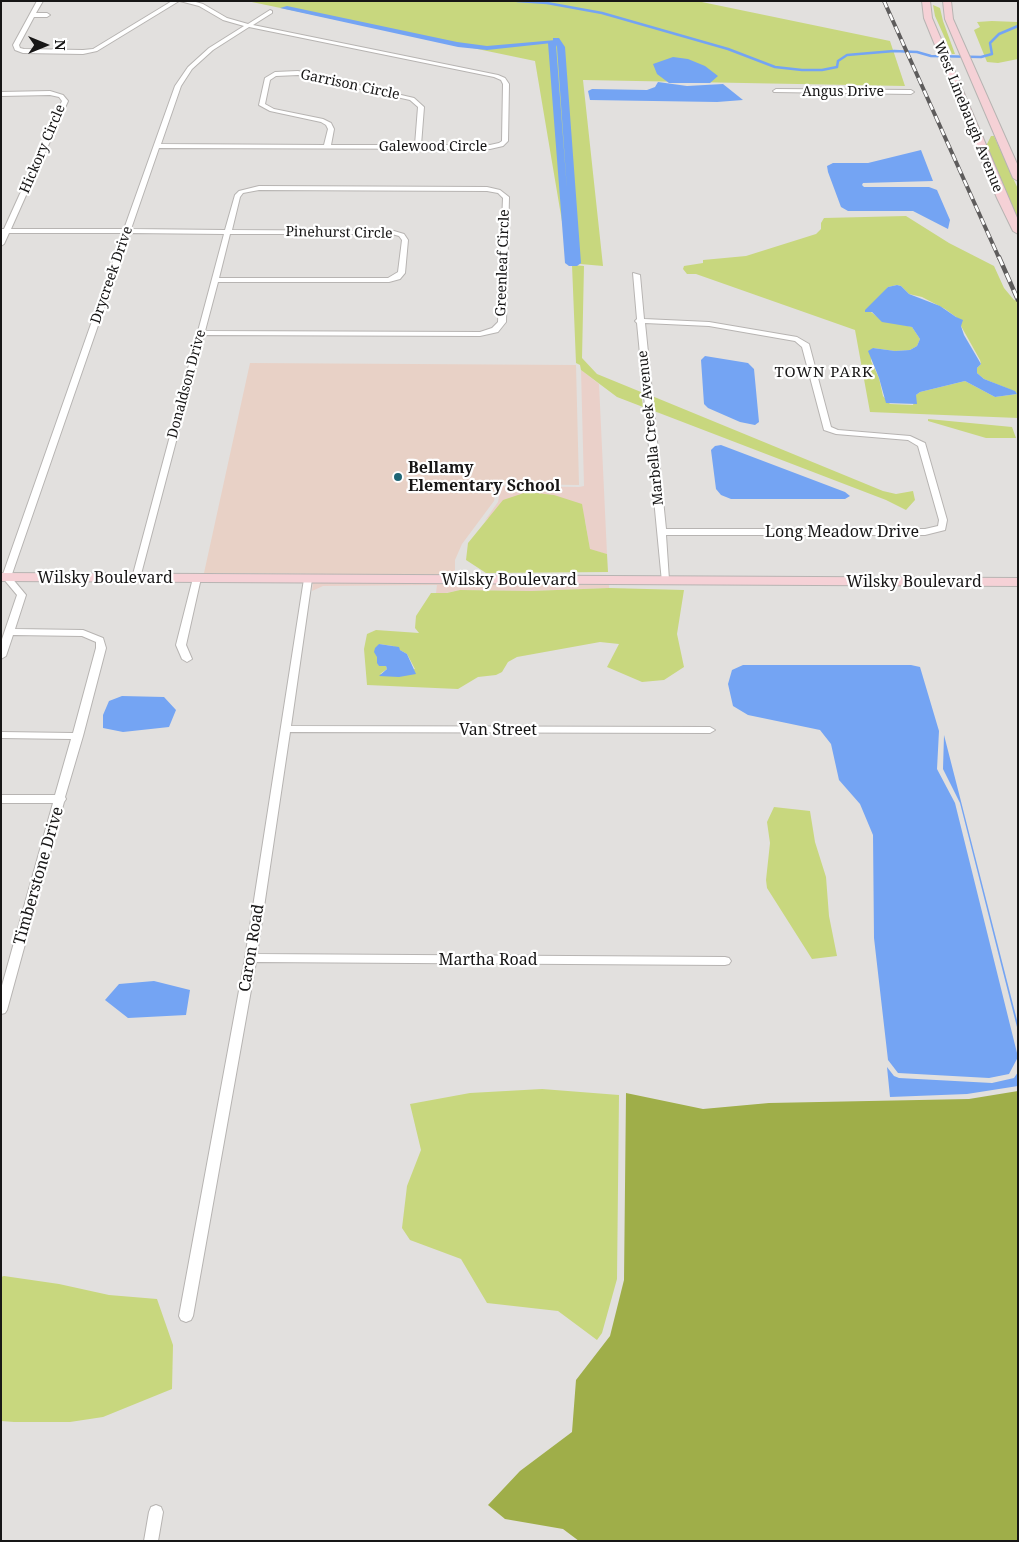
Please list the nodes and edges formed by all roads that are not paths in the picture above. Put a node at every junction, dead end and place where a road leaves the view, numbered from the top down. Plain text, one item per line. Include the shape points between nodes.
1 (40, 1) edge
2 (176, 1) edge
3 (183, 1) edge
4 (926, 1) edge
5 (932, 1) edge
6 (947, 5) edge
7 (270, 12) dead end
8 (32, 14) junction
9 (47, 15) dead end
10 (250, 26) junction
11 (776, 91) dead end
12 (911, 92) dead end
13 (1, 94) edge
14 (983, 95) junction
15 (965, 107) junction
16 (985, 127) junction
17 (157, 146) junction
18 (327, 147) junction
19 (418, 147) junction
20 (1018, 178) edge
21 (241, 192) joint
22 (4, 231) edge
23 (1018, 231) edge
24 (127, 232) junction
25 (228, 232) junction
26 (1, 244) edge
27 (636, 275) dead end
28 (215, 280) junction
29 (639, 321) junction
30 (201, 333) junction
31 (662, 532) junction
32 (4, 577) edge
33 (136, 578) junction
34 (197, 578) junction
35 (308, 579) junction
36 (665, 580) junction
37 (1018, 582) edge
38 (9, 632) junction
39 (1, 656) edge
40 (187, 659) dead end
41 (285, 729) junction
42 (710, 730) dead end
43 (1, 735) edge
44 (78, 736) junction
45 (1, 799) edge
46 (61, 799) junction
47 (251, 958) junction
48 (725, 961) dead end
49 (1, 1010) edge
50 (186, 1316) dead end
51 (156, 1512) dead end
52 (151, 1541) edge

1 - 8 street
2 - 8 street via 95,50 84,52 23,52 16,49
3 - 10 street via 201,5 225,19
4 - 15 main road, West Linebaugh Avenue via 928,18
5 - 6 main road
6 - 14 main road, West Linebaugh Avenue via 949,19
7 - 10 street, Drycreek Drive
8 - 9 street
10 - 17 street, Drycreek Drive via 212,49 190,68 178,86
10 - 19 street, Galewood Circle via 503,79 506,84 505,141 500,145
11 - 12 street, Angus Drive
13 - 22 street, Hickory Circle via 50,93 61,96 65,101
14 - 15 main road via 970,99
14 - 16 main road, West Linebaugh Avenue
15 - 16 main road, West Linebaugh Avenue
16 - 20 main road, West Linebaugh Avenue
16 - 23 main road, West Linebaugh Avenue via 1002,198
17 - 18 street, Galewood Circle
17 - 24 street, Drycreek Drive
18 - 19 street, Galewood Circle
18 - 19 street, Garrison Circle via 329,124 262,105 267,78 275,74 298,73 412,98 422,107
21 - 25 street, Donaldson Drive via 237,196
21 - 30 street, Greenleaf Circle via 259,188 487,189 500,192 506,197 502,322 495,330 480,334
22 - 24 street
22 - 26 street
24 - 25 street
24 - 32 street, Drycreek Drive
25 - 28 street, Donaldson Drive
25 - 28 street, Pinehurst Circle via 392,232 406,240 401,273 389,280
27 - 29 street, Marbella Creek Avenue
28 - 30 street, Donaldson Drive
29 - 31 street, Marbella Creek Avenue
29 - 31 street, Long Meadow Drive via 709,324 797,339 806,346 827,428 836,432 910,438 922,445 944,520 942,528 925,532
30 - 33 street, Donaldson Drive
31 - 36 street, Marbella Creek Avenue
32 - 33 main road, Wilsky Boulevard
32 - 38 street via 22,595
33 - 34 main road, Wilsky Boulevard
34 - 35 main road, Wilsky Boulevard
34 - 40 street via 181,645
35 - 36 main road, Wilsky Boulevard
35 - 41 street, Caron Road
36 - 37 main road, Wilsky Boulevard
38 - 39 street
38 - 44 street via 83,633 100,640 101,648
41 - 42 street, Van Street
41 - 47 street, Caron Road
43 - 44 street
44 - 46 street, Timberstone Drive
45 - 46 street
46 - 49 street, Timberstone Drive
47 - 48 street, Martha Road
47 - 50 street, Caron Road
51 - 52 street

